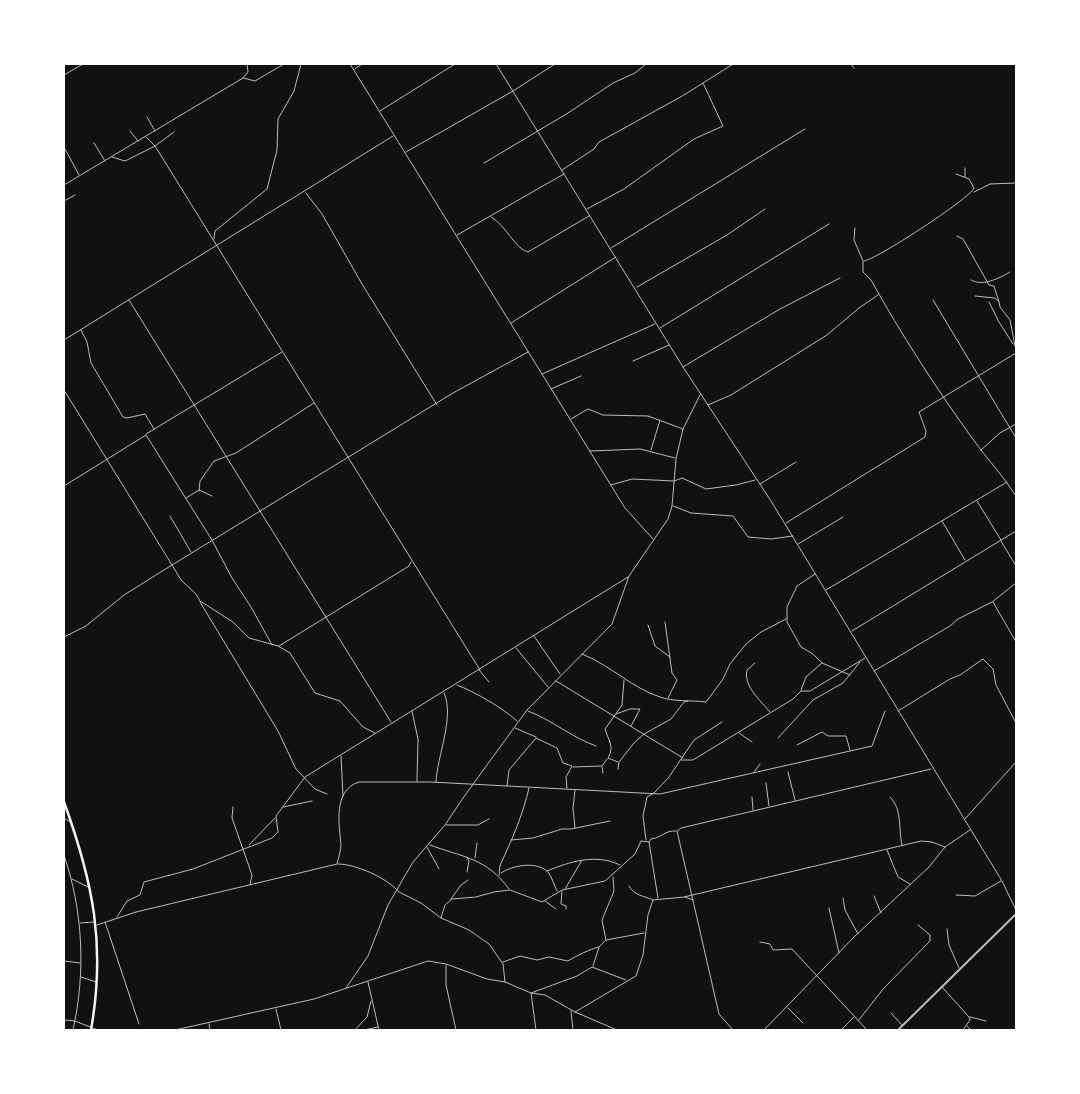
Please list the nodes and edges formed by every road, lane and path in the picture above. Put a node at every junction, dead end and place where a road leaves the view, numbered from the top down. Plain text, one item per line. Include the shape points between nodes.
1 (83, 64) edge
2 (248, 64) edge
3 (284, 64) edge
4 (301, 64) edge
5 (350, 64) edge
6 (362, 64) edge
7 (455, 64) edge
8 (496, 64) edge
9 (554, 64) edge
10 (646, 64) edge
11 (733, 64) edge
12 (851, 64) edge
13 (854, 68) dead end
14 (354, 69) junction
15 (64, 76) edge
16 (243, 78) junction
17 (703, 83) junction
18 (513, 91) junction
19 (379, 112) junction
20 (146, 117) dead end
21 (805, 129) dead end
22 (537, 130) junction
23 (130, 131) dead end
24 (156, 132) junction
25 (174, 132) dead end
26 (394, 135) junction
27 (146, 137) junction
28 (139, 142) junction
29 (94, 143) dead end
30 (155, 146) junction
31 (65, 149) edge
32 (405, 153) junction
33 (112, 157) junction
34 (105, 161) junction
35 (484, 163) dead end
36 (965, 168) dead end
37 (562, 171) junction
38 (564, 174) junction
39 (956, 174) dead end
40 (80, 176) junction
41 (965, 177) junction
42 (1016, 183) edge
43 (64, 185) edge
44 (305, 192) junction
45 (973, 192) junction
46 (75, 195) dead end
47 (64, 201) edge
48 (765, 208) dead end
49 (586, 209) junction
50 (590, 215) junction
51 (491, 217) junction
52 (829, 224) dead end
53 (855, 228) dead end
54 (456, 235) junction
55 (957, 236) dead end
56 (213, 240) junction
57 (217, 246) junction
58 (611, 248) junction
59 (616, 257) junction
60 (863, 261) junction
61 (1010, 272) dead end
62 (840, 278) dead end
63 (971, 280) dead end
64 (987, 281) junction
65 (636, 288) junction
66 (879, 294) junction
67 (975, 296) dead end
68 (129, 300) junction
69 (933, 300) dead end
70 (990, 302) dead end
71 (999, 302) junction
72 (511, 323) junction
73 (656, 323) junction
74 (660, 328) junction
75 (81, 330) junction
76 (64, 340) edge
77 (669, 345) junction
78 (1016, 347) edge
79 (283, 351) junction
80 (528, 352) junction
81 (1016, 353) edge
82 (632, 361) dead end
83 (683, 367) junction
84 (542, 374) junction
85 (581, 376) dead end
86 (979, 376) junction
87 (551, 389) junction
88 (64, 390) edge
89 (700, 395) junction
90 (944, 398) junction
91 (315, 402) junction
92 (438, 404) junction
93 (195, 405) junction
94 (708, 405) junction
95 (570, 419) junction
96 (660, 419) junction
97 (1016, 424) edge
98 (1011, 427) junction
99 (154, 429) junction
100 (684, 429) junction
101 (146, 435) junction
102 (1016, 438) edge
103 (589, 451) junction
104 (650, 451) junction
105 (981, 451) junction
106 (226, 455) junction
107 (348, 458) junction
108 (107, 459) junction
109 (676, 459) junction
110 (796, 462) dead end
111 (756, 479) junction
112 (674, 481) junction
113 (1007, 482) junction
114 (760, 484) junction
115 (64, 486) edge
116 (611, 486) junction
117 (199, 491) junction
118 (212, 496) dead end
119 (1016, 496) edge
120 (186, 498) junction
121 (976, 500) junction
122 (672, 506) junction
123 (259, 511) junction
124 (170, 516) dead end
125 (843, 517) dead end
126 (942, 521) junction
127 (785, 524) junction
128 (1016, 531) edge
129 (793, 536) junction
130 (212, 540) junction
131 (653, 540) junction
132 (1001, 540) junction
133 (798, 545) junction
134 (192, 553) junction
135 (966, 560) junction
136 (411, 561) junction
137 (172, 564) junction
138 (410, 565) junction
139 (415, 565) junction
140 (1016, 566) edge
141 (815, 574) junction
142 (629, 576) junction
143 (1016, 583) edge
144 (826, 591) junction
145 (200, 601) junction
146 (992, 602) junction
147 (326, 617) junction
148 (786, 619) junction
149 (665, 622) dead end
150 (648, 624) dead end
151 (851, 632) junction
152 (534, 636) junction
153 (64, 637) edge
154 (1016, 642) edge
155 (272, 645) junction
156 (278, 647) junction
157 (515, 647) junction
158 (582, 654) junction
159 (670, 657) junction
160 (865, 658) junction
161 (860, 661) junction
162 (755, 663) dead end
163 (822, 663) junction
164 (479, 670) junction
165 (873, 671) junction
166 (842, 672) junction
167 (561, 674) junction
168 (850, 675) junction
169 (624, 678) junction
170 (556, 680) junction
171 (489, 682) dead end
172 (456, 685) junction
173 (548, 687) junction
174 (800, 691) junction
175 (444, 692) junction
176 (668, 699) junction
177 (689, 700) junction
178 (527, 710) junction
179 (412, 711) junction
180 (885, 711) dead end
181 (770, 712) junction
182 (897, 712) junction
183 (614, 715) junction
184 (392, 722) junction
185 (518, 722) junction
186 (722, 722) dead end
187 (1016, 723) edge
188 (631, 726) junction
189 (515, 727) junction
190 (738, 732) junction
191 (375, 733) junction
192 (644, 734) junction
193 (778, 738) dead end
194 (538, 739) junction
195 (752, 742) dead end
196 (797, 745) dead end
197 (596, 746) dead end
198 (850, 750) junction
199 (341, 755) junction
200 (608, 758) junction
201 (683, 759) junction
202 (618, 762) junction
203 (1016, 762) edge
204 (760, 764) dead end
205 (572, 766) junction
206 (602, 766) junction
207 (618, 769) dead end
208 (932, 769) junction
209 (788, 772) dead end
210 (754, 773) junction
211 (603, 774) dead end
212 (304, 778) junction
213 (417, 782) junction
214 (436, 782) junction
215 (766, 783) dead end
216 (473, 784) junction
217 (507, 786) junction
218 (530, 788) junction
219 (566, 788) junction
220 (575, 789) junction
221 (654, 793) junction
222 (327, 794) dead end
223 (343, 796) junction
224 (752, 797) dead end
225 (890, 797) dead end
226 (795, 800) junction
227 (312, 801) dead end
228 (64, 802) edge
229 (232, 807) dead end
230 (282, 807) junction
231 (769, 807) junction
232 (753, 810) junction
233 (276, 817) junction
234 (64, 818) edge
235 (489, 819) dead end
236 (610, 820) dead end
237 (964, 820) junction
238 (71, 822) junction
239 (445, 825) junction
240 (575, 828) junction
241 (970, 829) junction
242 (677, 831) junction
243 (511, 840) junction
244 (648, 841) junction
245 (477, 843) dead end
246 (429, 844) junction
247 (248, 846) junction
248 (902, 846) junction
249 (427, 847) junction
250 (946, 847) junction
251 (243, 848) junction
252 (887, 849) junction
253 (64, 856) edge
254 (466, 856) junction
255 (475, 858) junction
256 (582, 860) junction
257 (337, 864) junction
258 (622, 865) junction
259 (439, 869) dead end
260 (546, 871) junction
261 (467, 872) dead end
262 (499, 874) junction
263 (612, 876) junction
264 (71, 878) junction
265 (468, 880) dead end
266 (1002, 881) junction
267 (910, 884) junction
268 (249, 885) junction
269 (629, 886) dead end
270 (397, 889) junction
271 (91, 890) junction
272 (510, 890) junction
273 (562, 890) junction
274 (565, 890) junction
275 (558, 892) junction
276 (692, 894) junction
277 (956, 894) dead end
278 (874, 896) dead end
279 (684, 897) junction
280 (842, 898) dead end
281 (658, 899) junction
282 (451, 900) junction
283 (653, 900) junction
284 (694, 900) junction
285 (544, 901) junction
286 (561, 904) junction
287 (554, 906) junction
288 (829, 908) dead end
289 (556, 909) dead end
290 (566, 909) dead end
291 (1016, 912) edge
292 (882, 913) junction
293 (117, 918) junction
294 (441, 918) junction
295 (105, 922) junction
296 (79, 923) junction
297 (96, 924) junction
298 (918, 925) dead end
299 (948, 929) dead end
300 (645, 933) junction
301 (858, 934) junction
302 (606, 940) junction
303 (760, 942) dead end
304 (600, 947) junction
305 (840, 953) junction
306 (64, 961) edge
307 (81, 963) junction
308 (502, 963) junction
309 (446, 964) junction
310 (592, 967) junction
311 (960, 968) junction
312 (81, 976) junction
313 (818, 977) junction
314 (626, 980) junction
315 (97, 982) junction
316 (368, 982) junction
317 (506, 982) junction
318 (942, 987) junction
319 (346, 988) junction
320 (530, 993) junction
321 (372, 1000) junction
322 (788, 1007) junction
323 (276, 1008) junction
324 (571, 1010) junction
325 (576, 1012) junction
326 (891, 1013) dead end
327 (854, 1017) junction
328 (969, 1017) junction
329 (64, 1020) edge
330 (75, 1021) junction
331 (986, 1021) dead end
332 (858, 1022) junction
333 (209, 1023) junction
334 (803, 1023) dead end
335 (139, 1024) dead end
336 (966, 1025) junction
337 (902, 1026) junction
338 (379, 1027) junction
339 (73, 1030) edge
340 (91, 1030) edge
341 (98, 1030) edge
342 (174, 1030) edge
343 (210, 1030) edge
344 (280, 1030) edge
345 (355, 1030) edge
346 (364, 1030) edge
347 (380, 1030) edge
348 (456, 1030) edge
349 (536, 1030) edge
350 (573, 1030) edge
351 (617, 1030) edge
352 (733, 1030) edge
353 (764, 1030) edge
354 (841, 1030) edge
355 (867, 1030) edge
356 (898, 1030) edge
357 (963, 1030) edge
358 (971, 1030) edge

1 - 15 street
2 - 16 street via 248,72
3 - 16 street via 256,81
4 - 56 street via 294,91 278,119 277,150 267,189 215,231
5 - 14 street
6 - 14 street
7 - 19 street
8 - 18 street
9 - 18 street
10 - 22 street
11 - 17 street
12 - 13 street
14 - 19 street
16 - 24 street
17 - 37 street via 599,142
17 - 49 street via 723,126 694,139 624,189
18 - 22 street
18 - 32 street
19 - 26 street
20 - 24 street
21 - 58 street
22 - 35 street
22 - 37 street
23 - 28 street
24 - 27 street
25 - 30 street
26 - 32 street
26 - 44 street
27 - 28 street
27 - 30 street
28 - 33 street
29 - 34 street
30 - 33 street via 125,162
30 - 56 street
31 - 40 street
32 - 54 street
33 - 34 street
34 - 40 street
36 - 41 street
37 - 38 street
38 - 49 street
38 - 51 street
39 - 41 street
40 - 43 street
41 - 45 street via 973,185
42 - 45 street via 990,184
44 - 57 street via 248,224
44 - 92 street via 322,214
45 - 60 street via 896,245
46 - 47 street
48 - 65 street via 727,235
49 - 50 street
50 - 51 street via 528,252 520,249 505,227
50 - 58 street
51 - 54 street
52 - 74 street
53 - 60 street via 854,240
54 - 72 street
55 - 64 street via 963,239
56 - 57 street
57 - 68 street
57 - 79 street
58 - 59 street
59 - 65 street
59 - 72 street
60 - 66 street via 863,272
61 - 64 street
62 - 83 street via 780,309
63 - 64 street via 977,283
64 - 71 street via 994,286
65 - 73 street
66 - 90 street
66 - 94 street via 827,335
67 - 71 street via 994,298
68 - 75 street
68 - 93 street
69 - 86 street
70 - 78 street
71 - 78 street via 1010,320
72 - 80 street
73 - 74 street
73 - 84 street
74 - 77 street
75 - 76 street
75 - 99 street via 87,342 90,364 123,417 145,414
77 - 82 street
77 - 83 street
79 - 91 street
79 - 93 street
80 - 84 street
80 - 92 street
81 - 86 street
83 - 89 street
84 - 87 street
85 - 87 street
86 - 90 street
86 - 98 street
87 - 95 street
88 - 108 street
89 - 94 street
89 - 100 street
90 - 105 street
90 - 127 street via 919,412 925,437
91 - 106 street via 236,453
91 - 107 street
92 - 107 street
93 - 99 street
93 - 106 street
94 - 111 street
95 - 96 street via 587,409 603,415 644,415
95 - 103 street
96 - 100 street
96 - 104 street
97 - 98 street
98 - 102 street
98 - 105 street
99 - 101 street
100 - 109 street
101 - 108 street
101 - 120 street
103 - 104 street
103 - 116 street
104 - 109 street
105 - 113 street
106 - 117 street via 209,465 200,480
106 - 123 street
107 - 123 street
107 - 136 street
108 - 115 street
108 - 137 street
109 - 112 street
110 - 114 street
111 - 112 street via 706,489 687,480 678,478
111 - 114 street
112 - 116 street via 632,479
112 - 122 street
113 - 119 street
113 - 121 street
114 - 127 street
116 - 131 street via 629,514
117 - 118 street
117 - 120 street
120 - 130 street
121 - 126 street
121 - 132 street
122 - 129 street via 691,513 733,516 751,538
122 - 131 street via 668,519
123 - 130 street
123 - 147 street
124 - 134 street
125 - 133 street
126 - 135 street
126 - 144 street
127 - 129 street
128 - 132 street
129 - 133 street
130 - 134 street
130 - 155 street
131 - 142 street
132 - 135 street
132 - 140 street
133 - 141 street
134 - 137 street
135 - 151 street
136 - 138 street
136 - 139 street
137 - 145 street
137 - 153 street via 124,594 86,626
138 - 139 street
138 - 147 street
139 - 164 street
141 - 144 street
141 - 148 street via 797,586 787,607
142 - 152 street
142 - 158 street via 612,624
143 - 146 street
144 - 151 street
145 - 155 street via 250,638
145 - 212 street
146 - 154 street
146 - 165 street
147 - 156 street
147 - 184 street
148 - 163 street via 797,643
148 - 177 street via 746,644 706,702
149 - 159 street
150 - 159 street via 654,646
151 - 160 street
152 - 157 street
152 - 167 street
155 - 156 street
156 - 191 street via 292,656 315,693 340,701 363,727
157 - 164 street
157 - 173 street
158 - 167 street
158 - 169 street via 603,663
159 - 176 street via 672,673 677,680
160 - 161 street
160 - 165 street
161 - 166 street
161 - 168 street
162 - 181 street via 748,670 747,680
163 - 166 street
163 - 174 street via 806,677
164 - 171 street
164 - 172 street
165 - 182 street
166 - 168 street
166 - 174 street via 810,691
167 - 170 street
168 - 193 street via 833,690 814,700
169 - 176 street
169 - 183 street via 622,705
170 - 173 street
170 - 183 street
172 - 175 street
172 - 185 street via 475,692
173 - 178 street
174 - 181 street via 793,699
175 - 179 street
175 - 214 street via 447,716
176 - 177 street
177 - 192 street via 671,719
178 - 185 street
178 - 197 street
179 - 184 street
179 - 213 street via 418,739
180 - 198 street via 873,744
181 - 190 street
182 - 187 street via 984,659 993,669 996,685
182 - 208 street
183 - 188 street
183 - 188 street via 640,709
183 - 200 street via 605,729 611,742
184 - 191 street
185 - 189 street
186 - 201 street via 694,740
188 - 192 street
189 - 194 street
189 - 216 street
190 - 195 street
190 - 201 street via 693,760
191 - 199 street
192 - 201 street
192 - 202 street
194 - 205 street via 557,748 563,763
194 - 217 street via 509,770
196 - 198 street via 822,732 828,736 846,736
198 - 210 street
199 - 212 street
199 - 223 street
200 - 202 street
200 - 206 street
201 - 221 street
202 - 207 street
203 - 237 street
204 - 210 street
205 - 206 street
205 - 219 street via 566,777
206 - 211 street
208 - 226 street
208 - 237 street
209 - 226 street
210 - 221 street
212 - 222 street via 315,789
212 - 230 street
213 - 214 street
213 - 223 street via 358,782 349,786
214 - 216 street
215 - 231 street
216 - 217 street
216 - 239 street
217 - 218 street
218 - 219 street
218 - 243 street
219 - 220 street
220 - 221 street
220 - 240 street
221 - 244 street via 647,797 643,814
223 - 257 street via 338,815 341,845
224 - 232 street
225 - 248 street via 901,822
226 - 231 street
227 - 230 street
228 - 238 highway
229 - 251 street via 232,818
230 - 233 street
231 - 232 street
232 - 242 street
233 - 247 street
233 - 247 street via 278,832 274,837
234 - 238 street
235 - 239 street via 473,825
236 - 240 street
237 - 241 street
238 - 271 highway
239 - 246 street
240 - 243 street
241 - 250 street
241 - 266 street
242 - 244 street via 665,832
242 - 276 street
243 - 262 street
244 - 258 street via 639,843 635,854
244 - 281 street
245 - 255 street
246 - 249 street
246 - 254 street
247 - 251 street
248 - 250 street via 921,841
248 - 252 street
249 - 259 street
249 - 270 street via 413,862
250 - 267 street
251 - 268 street via 252,875
251 - 293 street via 193,869 142,882 140,895 127,901
252 - 267 street via 898,878
252 - 276 street
253 - 264 street
254 - 255 street
254 - 261 street via 469,861
255 - 262 street
256 - 258 street
256 - 260 street
256 - 274 street
257 - 268 street
257 - 270 street via 355,866 389,881
258 - 263 street
260 - 262 street via 528,866
260 - 275 street
262 - 272 street
263 - 274 street via 596,884
263 - 302 street via 614,891 602,920
264 - 271 street
264 - 296 street
265 - 282 street
266 - 277 street via 975,896
266 - 291 street
267 - 292 street
268 - 293 street
269 - 283 street via 641,897
270 - 294 street
270 - 319 street via 368,956
271 - 297 highway
272 - 282 street
272 - 285 street
273 - 274 street
273 - 275 street
273 - 286 street
275 - 285 street
276 - 279 street
276 - 284 street
278 - 292 street
279 - 281 street
279 - 284 street
280 - 301 street
281 - 283 street
282 - 294 street via 445,905
283 - 300 street
284 - 352 street via 719,1014
285 - 287 street
286 - 287 street
286 - 290 street
287 - 289 street
288 - 305 street
291 - 311 street
292 - 301 street
293 - 295 street
294 - 308 street via 469,930 486,942
295 - 297 street
295 - 335 street
296 - 297 street
296 - 307 street
297 - 315 highway
298 - 332 street via 930,935 930,941 884,988
299 - 311 street via 949,945
300 - 302 street
300 - 314 street via 641,964 634,977
301 - 305 street
302 - 304 street
303 - 313 street via 770,944 773,950 792,949
304 - 308 street via 568,961 520,956
304 - 310 street
305 - 313 street
306 - 307 street
307 - 312 street
308 - 317 street
309 - 316 street via 422,962
309 - 317 street via 487,979
309 - 348 street via 446,984
310 - 314 street
310 - 320 street
311 - 318 street
312 - 315 street
312 - 330 street
313 - 322 street
313 - 327 street
314 - 325 street
315 - 340 highway
316 - 319 street
316 - 321 street
317 - 320 street
318 - 328 street
318 - 337 street
319 - 323 street
320 - 324 street via 544,995
320 - 349 street
321 - 338 street
321 - 345 street via 367,1017
322 - 334 street
322 - 353 street
323 - 333 street
323 - 344 street
324 - 325 street
324 - 350 street
325 - 351 street
326 - 337 street
327 - 332 street
327 - 354 street
328 - 331 street
328 - 336 street
329 - 330 street
330 - 339 street
330 - 340 street
332 - 355 street
333 - 342 street
333 - 343 street
336 - 357 street
336 - 358 street
337 - 356 street
338 - 346 street
338 - 347 street
340 - 341 street

